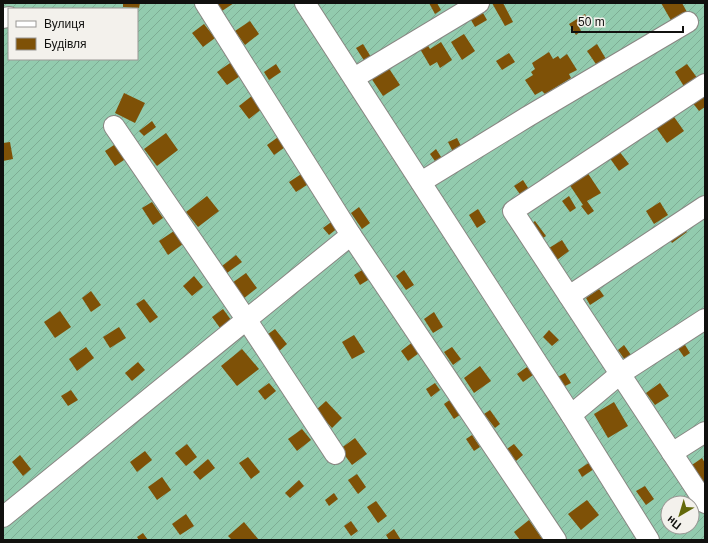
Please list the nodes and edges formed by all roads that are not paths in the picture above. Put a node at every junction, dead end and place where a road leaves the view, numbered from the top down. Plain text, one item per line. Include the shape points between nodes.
1 (205, 3) edge
2 (305, 3) edge
3 (479, 3) edge
4 (688, 22) dead end
5 (354, 78) junction
6 (705, 84) edge
7 (114, 126) dead end
8 (421, 182) junction
9 (705, 206) edge
10 (350, 235) junction
11 (569, 296) junction
12 (246, 319) junction
13 (705, 319) edge
14 (620, 374) junction
15 (571, 415) junction
16 (705, 432) edge
17 (672, 453) junction
18 (335, 454) dead end
19 (705, 503) edge
20 (3, 517) edge
21 (556, 540) edge
22 (649, 540) edge

1 - 10 street
2 - 5 street
3 - 5 street
4 - 8 street
5 - 8 street
6 - 11 street via 513,212
7 - 12 street
8 - 15 street
9 - 11 street
10 - 12 street
10 - 21 street
11 - 14 street
12 - 18 street
12 - 20 street
13 - 14 street
14 - 15 street
14 - 17 street
15 - 22 street
16 - 17 street
17 - 19 street

